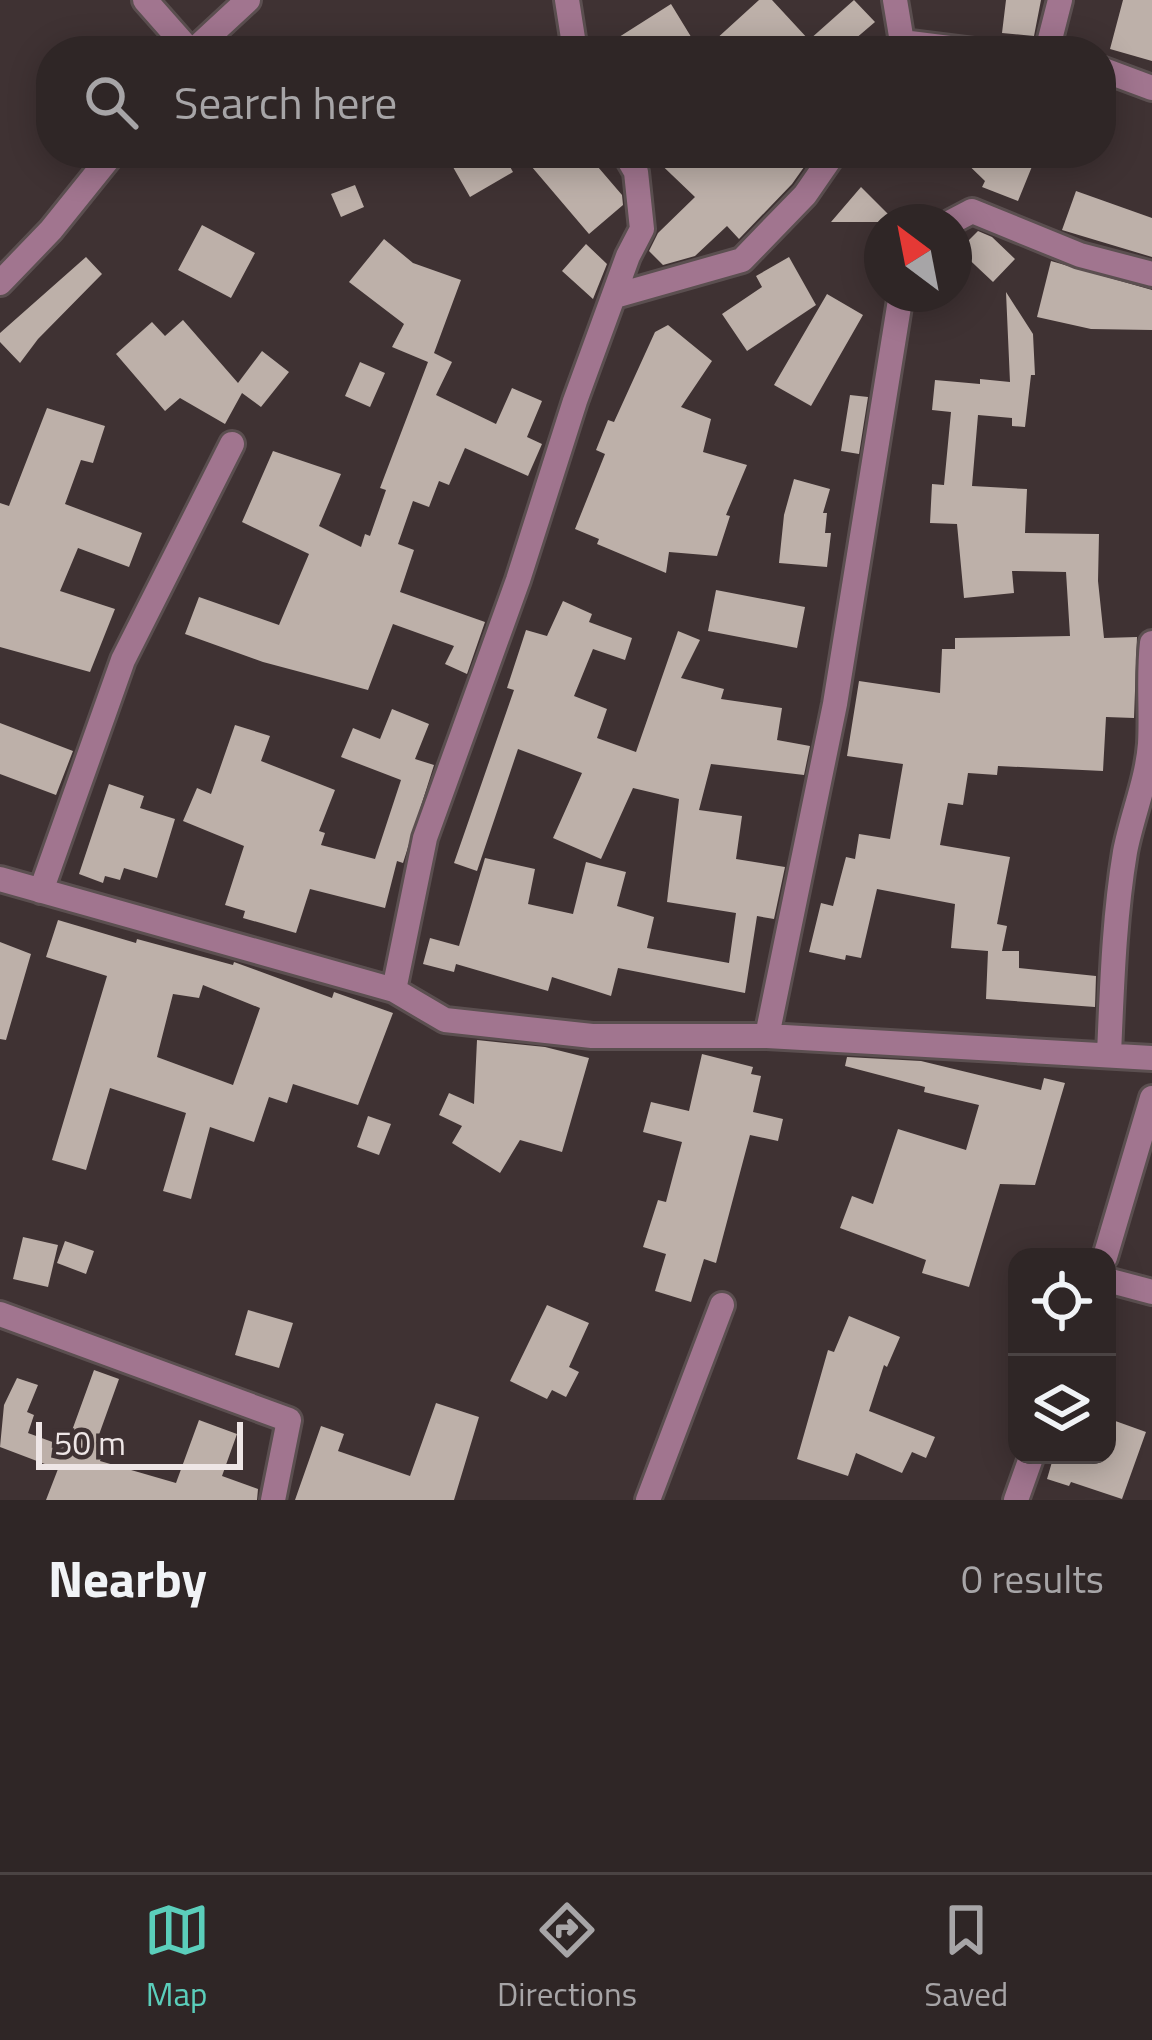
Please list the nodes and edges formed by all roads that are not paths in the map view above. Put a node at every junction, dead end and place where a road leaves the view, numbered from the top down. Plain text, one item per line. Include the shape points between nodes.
1 (145, 0) edge
2 (248, 0) edge
3 (568, 0) edge
4 (895, 0) edge
5 (1060, 0) edge
6 (178, 36) edge
7 (208, 36) edge
8 (573, 36) edge
9 (898, 36) edge
10 (1051, 36) edge
11 (1116, 75) edge
12 (1152, 88) edge
13 (100, 168) edge
14 (634, 168) edge
15 (824, 168) edge
16 (972, 211) edge
17 (1152, 274) edge
18 (0, 284) edge
19 (615, 296) junction
20 (898, 312) edge
21 (232, 444) dead end
22 (1152, 644) edge
23 (1151, 741) edge
24 (0, 879) edge
25 (41, 890) junction
26 (394, 990) junction
27 (767, 1036) junction
28 (1109, 1054) junction
29 (1152, 1058) edge
30 (1152, 1099) edge
31 (1108, 1248) edge
32 (1116, 1282) edge
33 (1152, 1292) edge
34 (722, 1305) dead end
35 (0, 1314) edge
36 (1029, 1464) edge
37 (273, 1500) edge
38 (648, 1500) edge
39 (1016, 1500) edge

1 - 6 street
2 - 7 street
3 - 8 street
4 - 9 street
5 - 10 street
11 - 12 street
13 - 18 street
14 - 19 street via 642,229
15 - 19 street via 742,260
16 - 17 street via 1079,255
19 - 26 street via 425,838
20 - 27 street via 835,704
21 - 25 street via 123,660
22 - 23 street
23 - 28 street via 1126,850
24 - 25 street
25 - 26 street
26 - 27 street via 445,1020 592,1036
27 - 28 street
28 - 29 street
30 - 31 street
32 - 33 street
34 - 38 street
35 - 37 street via 290,1420
36 - 39 street

